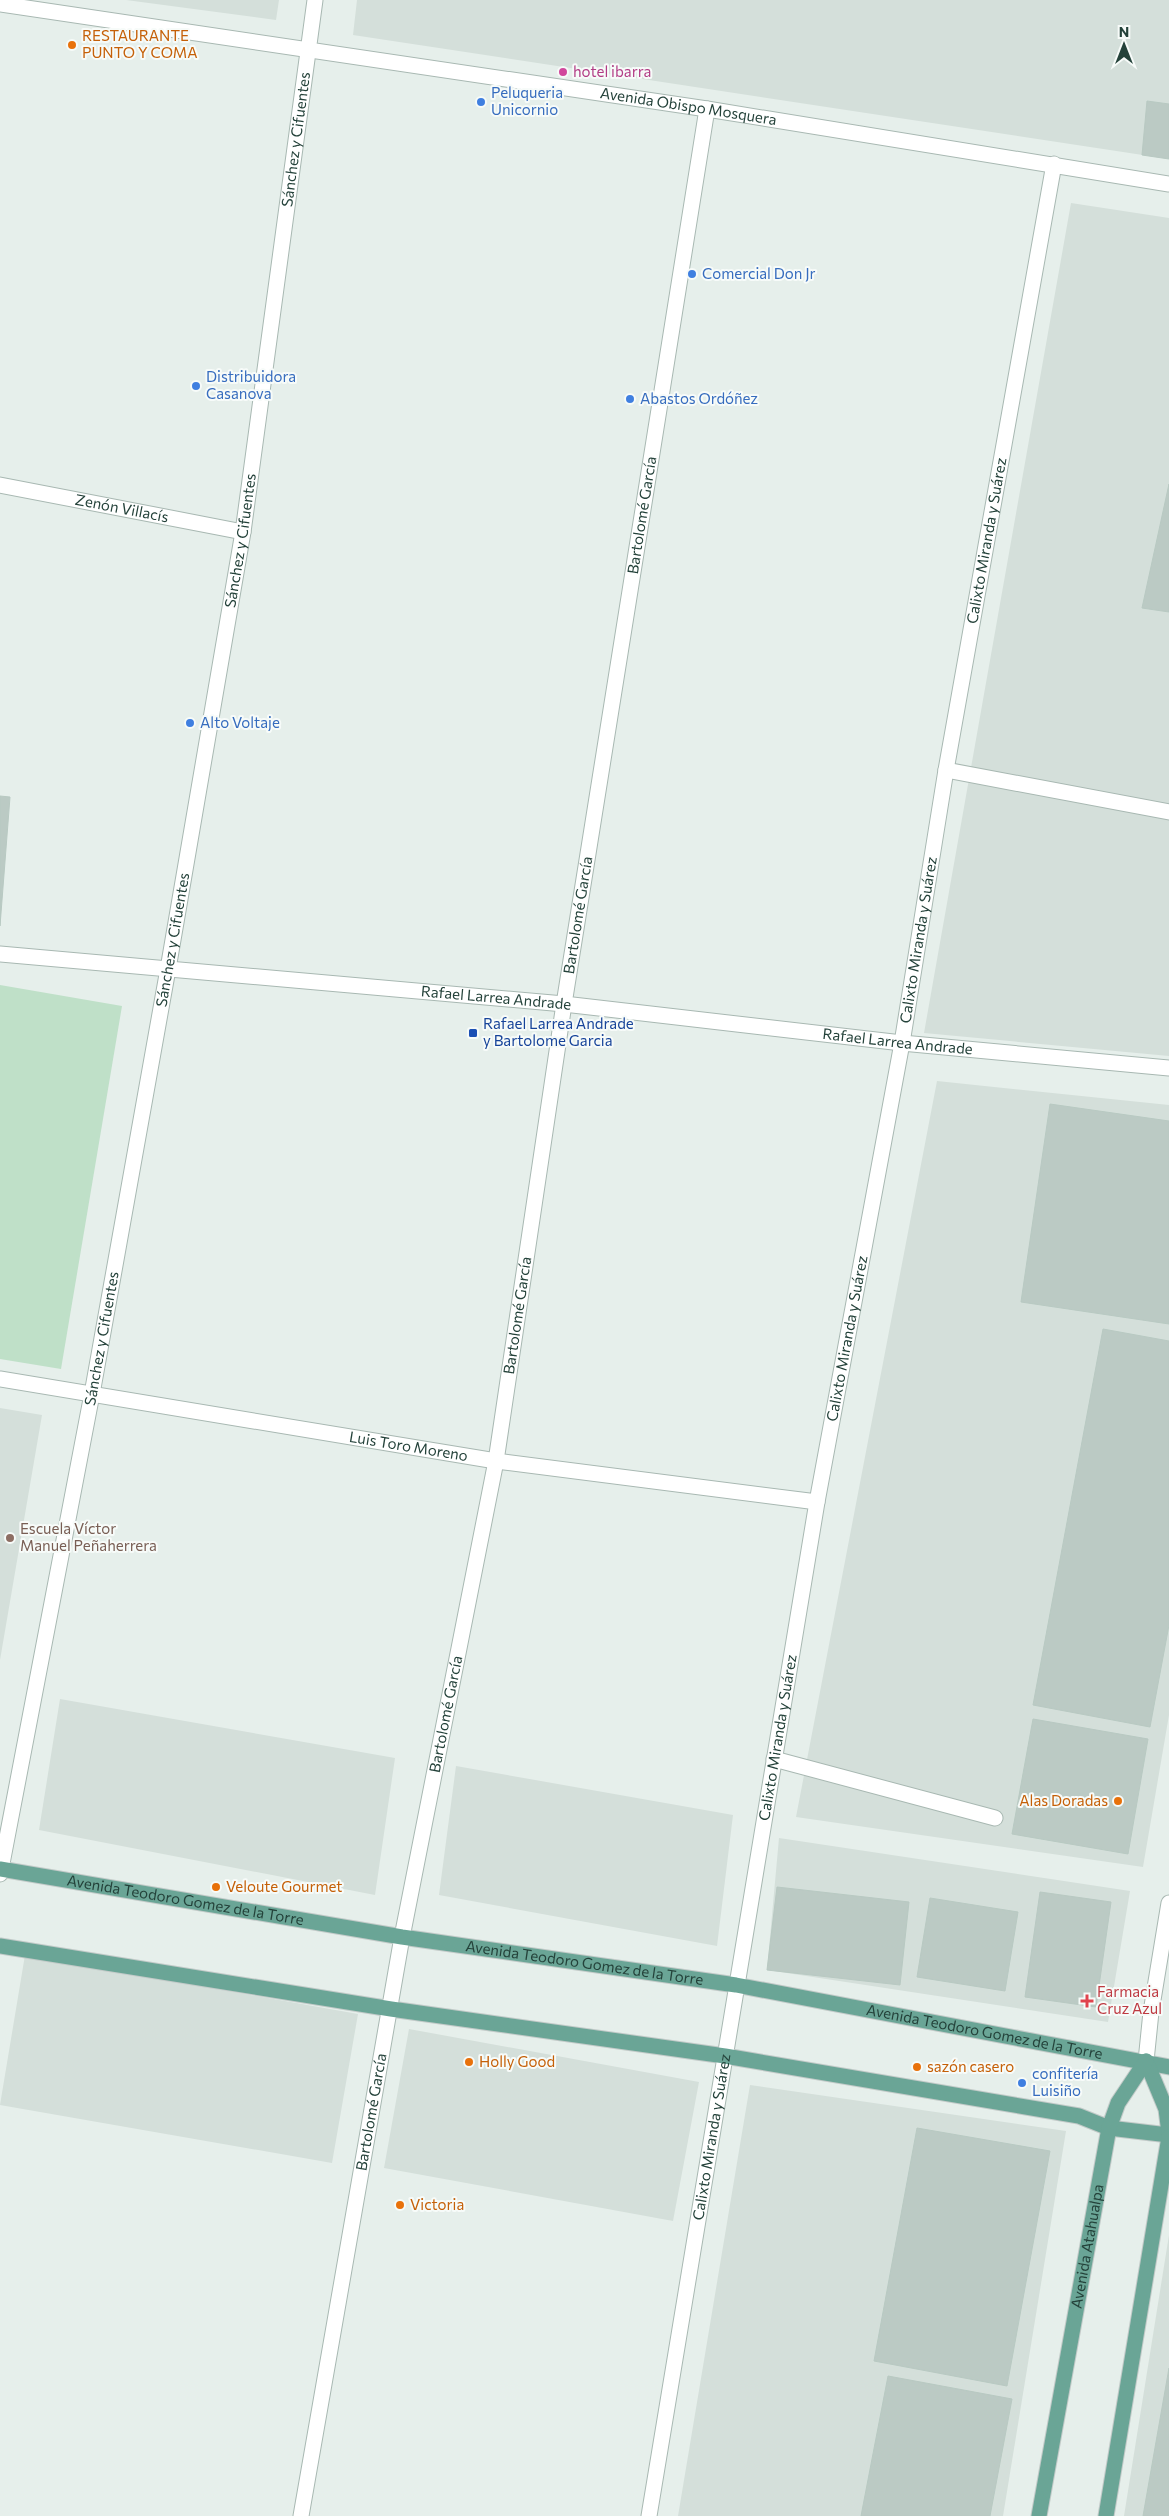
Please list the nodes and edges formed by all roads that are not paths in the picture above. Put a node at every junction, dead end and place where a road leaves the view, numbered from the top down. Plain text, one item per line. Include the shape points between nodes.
1 (315, 0) edge
2 (0, 4) edge
3 (308, 48) junction
4 (707, 109) junction
5 (1054, 164) junction
6 (1169, 184) edge
7 (0, 486) edge
8 (243, 532) junction
9 (946, 770) junction
10 (1169, 812) edge
11 (0, 954) edge
12 (168, 969) junction
13 (564, 1004) junction
14 (902, 1043) junction
15 (1169, 1068) edge
16 (0, 1379) edge
17 (92, 1394) junction
18 (496, 1461) junction
19 (817, 1502) junction
20 (774, 1759) junction
21 (995, 1818) dead end
22 (0, 1870) edge
23 (1169, 1903) edge
24 (402, 1937) junction
25 (0, 1946) edge
26 (736, 1986) junction
27 (391, 2009) junction
28 (725, 2056) junction
29 (1146, 2061) junction
30 (1169, 2066) edge
31 (1109, 2128) junction
32 (1169, 2135) edge
33 (301, 2516) edge
34 (648, 2516) edge
35 (1038, 2516) edge
36 (1106, 2516) edge

1 - 3 street, Sánchez y Cifuentes
2 - 3 street, Avenida Obispo Mosquera
3 - 4 street, Avenida Obispo Mosquera
3 - 8 street, Sánchez y Cifuentes
4 - 5 street, Avenida Obispo Mosquera
4 - 13 street, Bartolomé García
5 - 6 street, Avenida Obispo Mosquera
5 - 9 street, Calixto Miranda y Suárez
7 - 8 street, Zenón Villacís
8 - 12 street, Sánchez y Cifuentes
9 - 10 street
9 - 14 street, Calixto Miranda y Suárez
11 - 12 street, Rafael Larrea Andrade
12 - 13 street, Rafael Larrea Andrade
12 - 17 street, Sánchez y Cifuentes
13 - 14 street, Rafael Larrea Andrade
13 - 18 street, Bartolomé García
14 - 15 street, Rafael Larrea Andrade
14 - 19 street, Calixto Miranda y Suárez
16 - 17 street, Luis Toro Moreno
17 - 18 street, Luis Toro Moreno
17 - 22 street, Sánchez y Cifuentes
18 - 19 street, Luis Toro Moreno
18 - 24 street, Bartolomé García
19 - 20 street, Calixto Miranda y Suárez
20 - 21 street
20 - 26 street, Calixto Miranda y Suárez
22 - 24 main road, Avenida Teodoro Gomez de la Torre
23 - 29 street
24 - 26 main road, Avenida Teodoro Gomez de la Torre
24 - 27 street, Bartolomé García
25 - 27 main road
26 - 28 street, Calixto Miranda y Suárez
26 - 29 main road, Avenida Teodoro Gomez de la Torre
27 - 28 main road
27 - 33 street, Bartolomé García
28 - 31 main road via 1079,2116
28 - 34 street, Calixto Miranda y Suárez
29 - 30 main road, Avenida Teodoro Gomez de la Torre
29 - 31 main road, Avenida Atahualpa via 1118,2103
29 - 32 main road via 1166,2109
31 - 32 main road
31 - 35 main road, Avenida Atahualpa
32 - 36 main road

